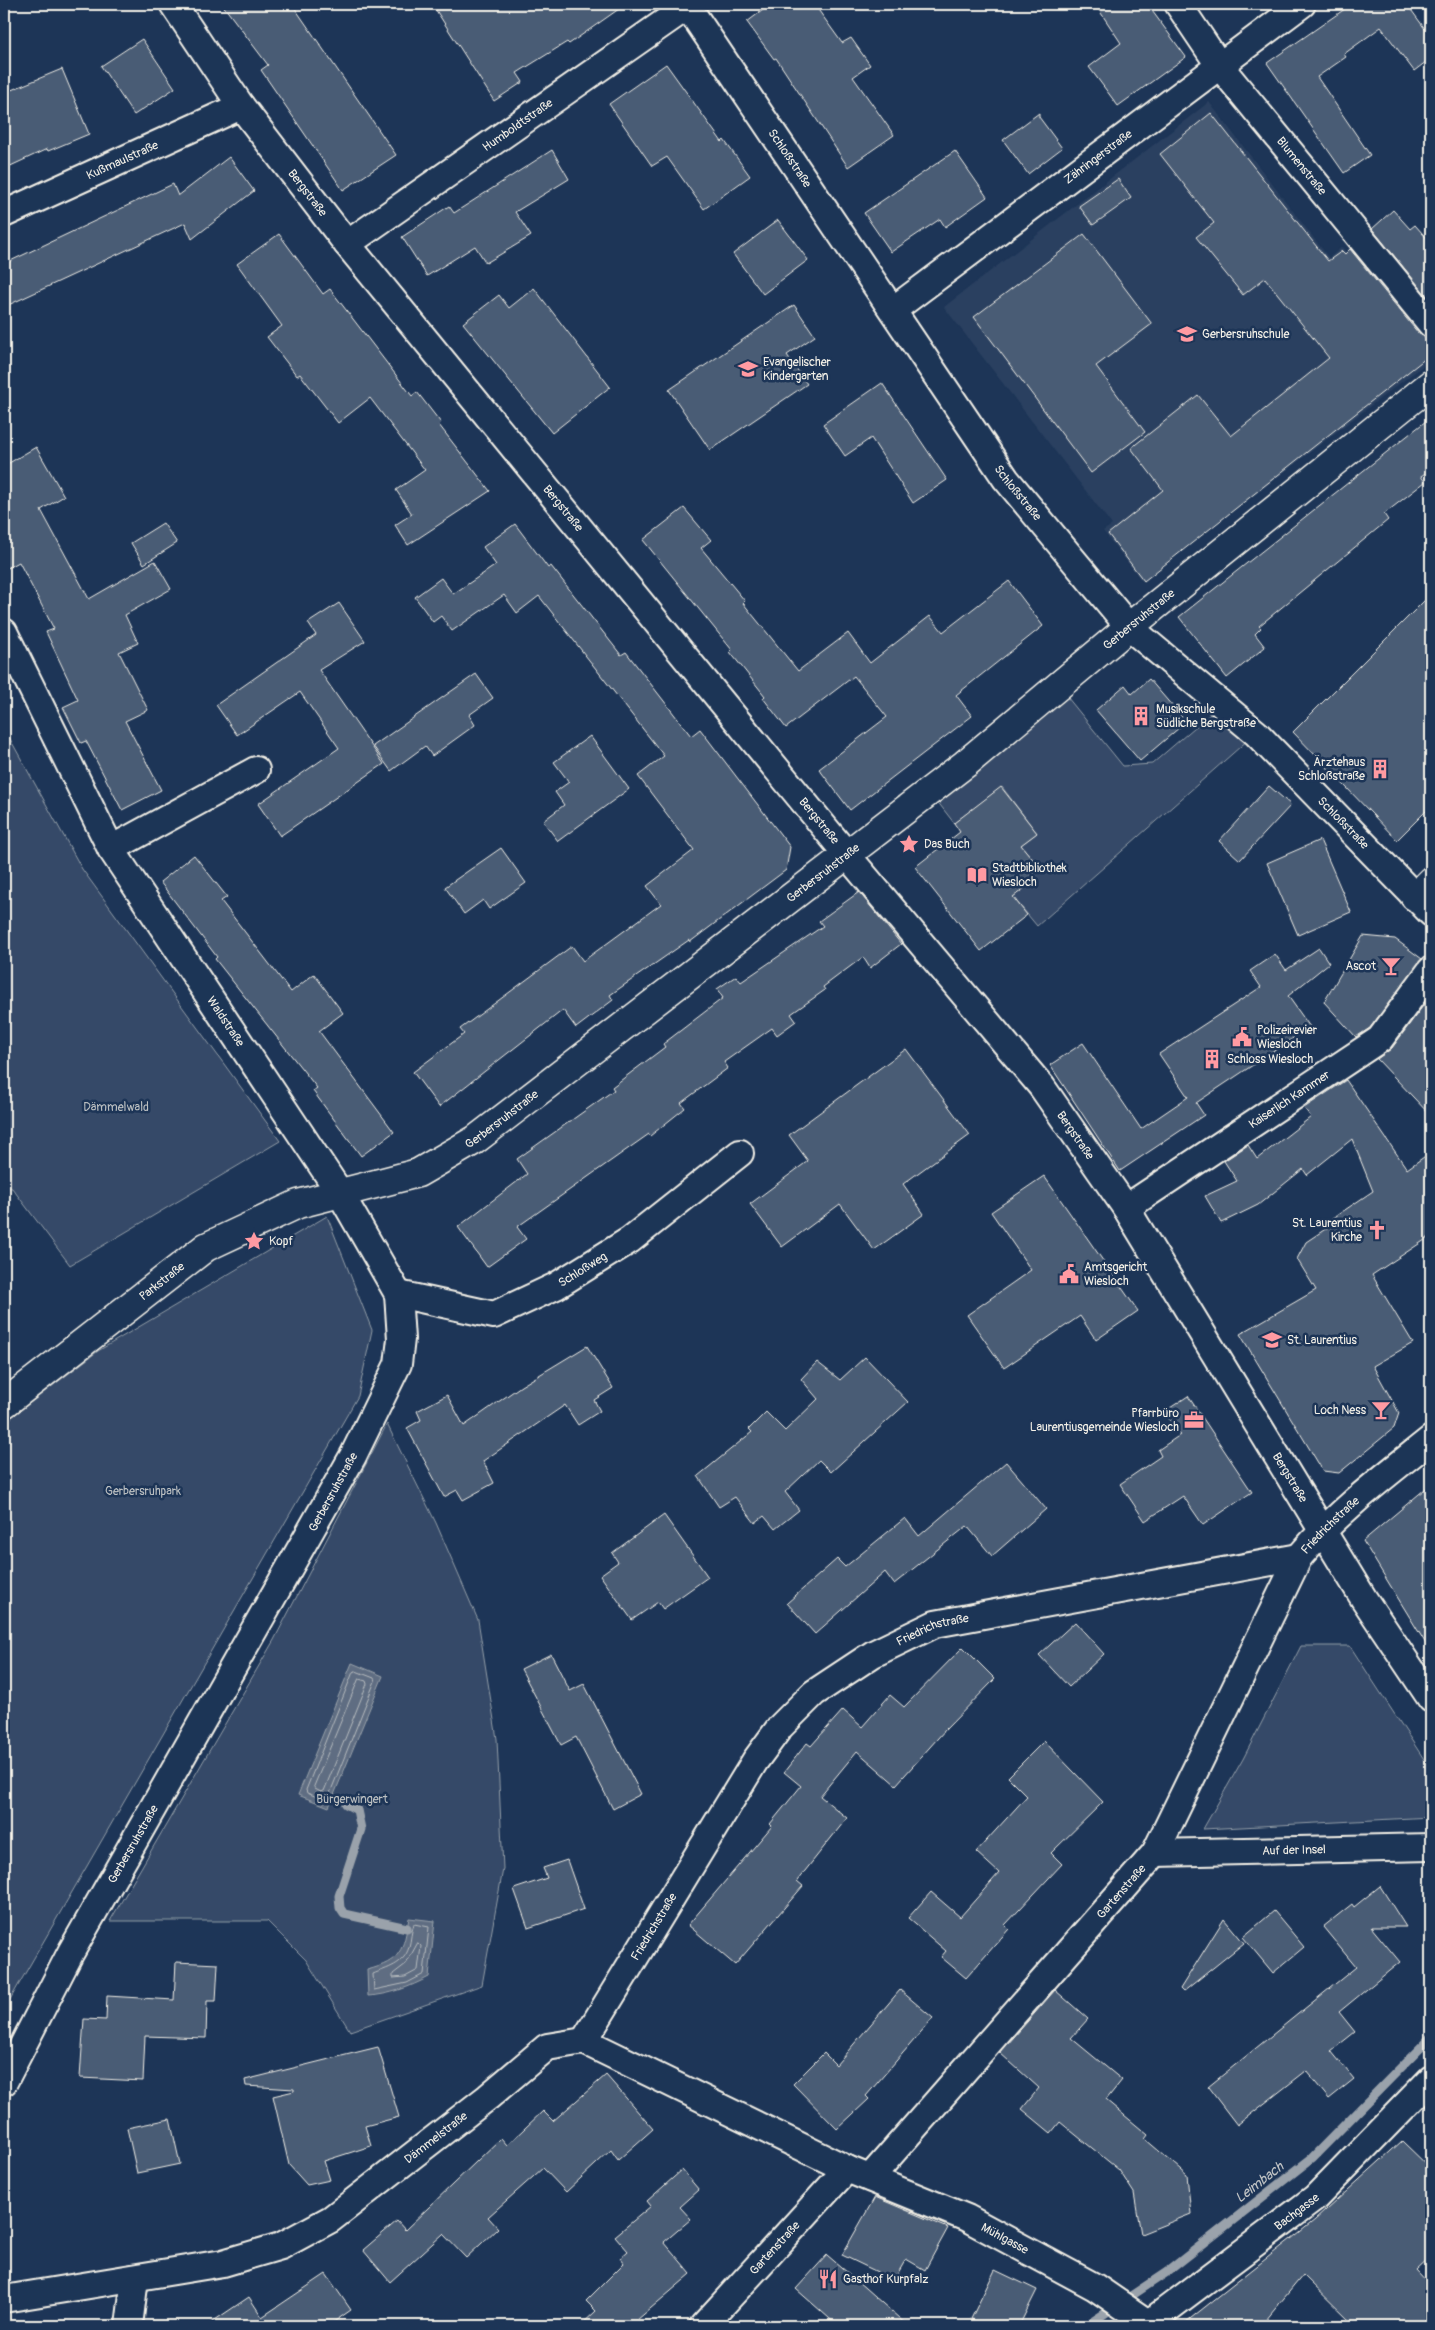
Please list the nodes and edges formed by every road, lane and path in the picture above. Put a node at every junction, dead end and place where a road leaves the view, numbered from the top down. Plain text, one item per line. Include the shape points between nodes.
1 (173, 4) edge
2 (1178, 4) edge
3 (1302, 4) edge
4 (687, 5) edge
5 (1219, 65) junction
6 (241, 106) junction
7 (4, 214) edge
8 (347, 244) junction
9 (893, 310) junction
10 (1431, 324) edge
11 (1431, 384) edge
12 (1130, 627) junction
13 (4, 632) edge
14 (256, 770) dead end
15 (111, 849) junction
16 (848, 855) junction
17 (1425, 897) edge
18 (1431, 970) edge
19 (740, 1153) dead end
20 (340, 1193) junction
21 (1126, 1208) junction
22 (398, 1294) junction
23 (4, 1404) edge
24 (1431, 1439) edge
25 (1323, 1529) junction
26 (1299, 1557) junction
27 (1431, 1700) edge
28 (1431, 1847) edge
29 (1155, 1853) junction
30 (584, 2040) junction
31 (1431, 2079) edge
32 (4, 2082) edge
33 (858, 2173) junction
34 (135, 2278) junction
35 (4, 2299) edge
36 (1146, 2323) edge
37 (129, 2326) edge
38 (703, 2326) edge

1 - 6 street, Bergstraße
2 - 5 street, Blumenstraße
3 - 5 street, Zähringerstraße
4 - 8 street, Humboldtstraße
4 - 9 street, Schloßstraße
5 - 9 street, Zähringerstraße
5 - 10 street, Blumenstraße
6 - 7 street, Kußmaulstraße
6 - 8 street, Bergstraße
8 - 16 street, Bergstraße
9 - 12 street, Schloßstraße via 1006,479
11 - 12 street, Gerbersruhstraße
12 - 16 street, Gerbersruhstraße via 965,764
12 - 17 street, Schloßstraße via 1256,733
13 - 15 street, Waldstraße
14 - 15 street
15 - 20 street, Waldstraße
16 - 20 street, Gerbersruhstraße via 475,1140 418,1173
16 - 21 street, Bergstraße via 1042,1087
18 - 21 street, Kaiserlich Kammer via 1380,1039
19 - 22 street, Schloßweg via 630,1240 556,1286 494,1315
20 - 22 street, Gerbersruhstraße
20 - 23 street, Parkstraße via 298,1204 206,1248
21 - 25 street, Bergstraße
22 - 32 street, Gerbersruhstraße via 401,1339 398,1364 353,1456 71,1952
24 - 25 street, Friedrichstraße
25 - 26 street, Friedrichstraße
25 - 27 street, Bergstraße via 1364,1599
26 - 29 street, Gartenstraße
26 - 30 street, Friedrichstraße via 935,1624 873,1654 814,1693 780,1726 755,1761
28 - 29 street, Auf der Insel
29 - 33 street, Gartenstraße
30 - 33 street
30 - 34 street, Dämmelstraße via 547,2047 331,2219 281,2246 223,2263
31 - 36 street, Bachgasse via 1315,2198
33 - 36 street, Mühlgasse via 967,2218 1096,2287
33 - 38 street, Gartenstraße
34 - 35 street, Dämmelstraße
34 - 37 street

